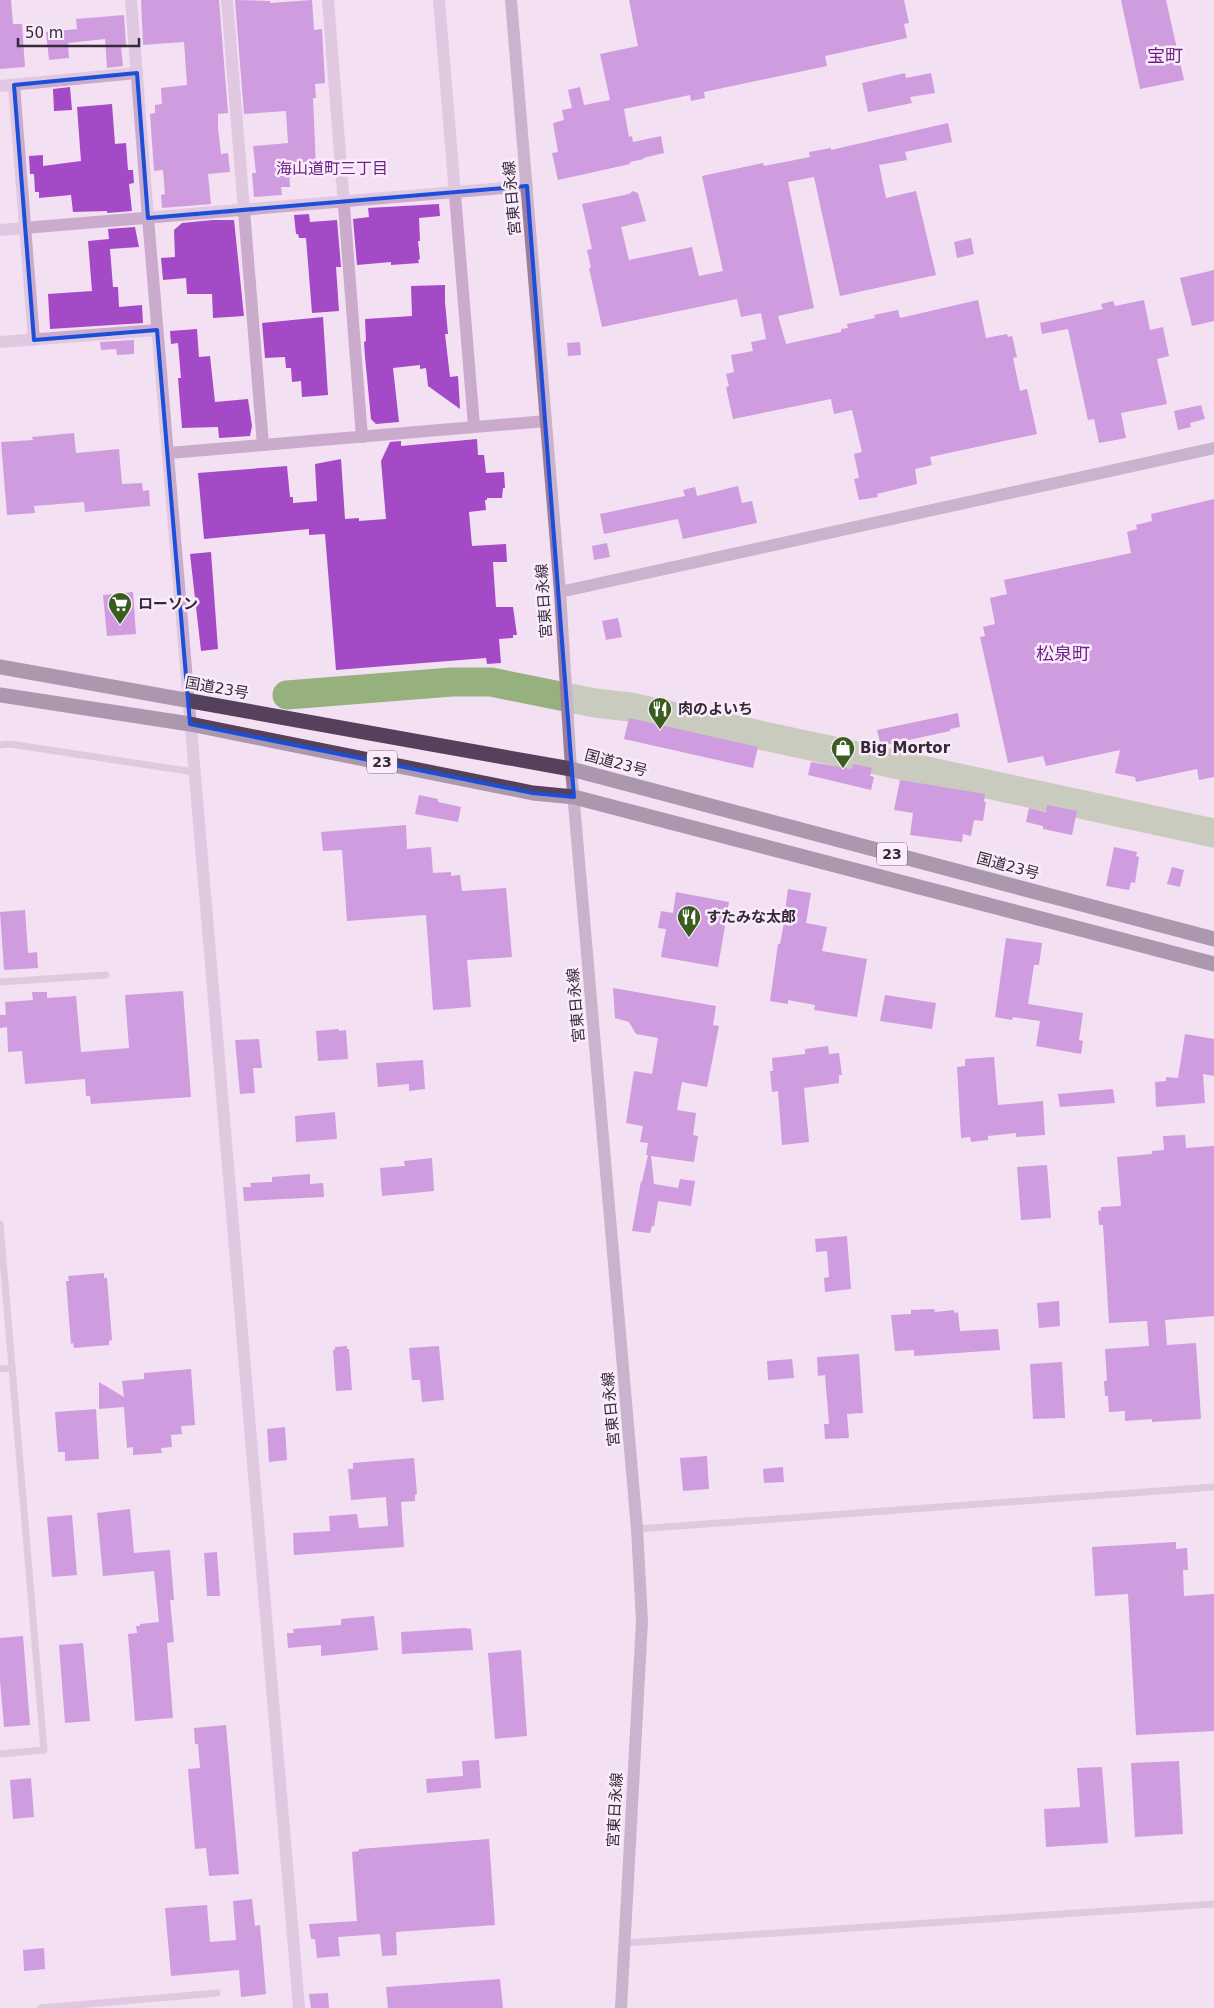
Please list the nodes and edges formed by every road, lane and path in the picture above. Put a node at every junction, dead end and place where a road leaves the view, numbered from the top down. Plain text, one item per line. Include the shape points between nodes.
1 (131, 0) edge
2 (227, 0) edge
3 (328, 0) edge
4 (439, 0) edge
5 (511, 0) edge
6 (137, 74) junction
7 (14, 85) junction
8 (0, 86) edge
9 (527, 186) junction
10 (454, 192) junction
11 (344, 201) junction
12 (244, 210) junction
13 (148, 218) junction
14 (25, 228) junction
15 (0, 230) edge
16 (157, 330) junction
17 (34, 340) junction
18 (0, 342) edge
19 (546, 421) junction
20 (474, 426) junction
21 (362, 437) junction
22 (263, 446) junction
23 (1214, 448) edge
24 (168, 453) junction
25 (560, 592) junction
26 (0, 668) edge
27 (0, 694) edge
28 (188, 701) junction
29 (190, 724) junction
30 (0, 745) edge
31 (571, 769) junction
32 (194, 772) junction
33 (574, 797) junction
34 (1214, 938) edge
35 (1214, 964) edge
36 (106, 974) dead end
37 (0, 982) edge
38 (0, 1224) edge
39 (12, 1368) junction
40 (0, 1369) edge
41 (1214, 1488) edge
42 (637, 1528) junction
43 (0, 1754) edge
44 (1214, 1904) edge
45 (625, 1943) junction
46 (217, 1992) dead end
47 (41, 2008) edge
48 (299, 2008) edge
49 (621, 2008) edge

1 - 6 street
2 - 12 street
3 - 11 street
4 - 10 street
5 - 9 main road, 宮東日永線
6 - 7 street
6 - 13 street
7 - 8 street
7 - 14 street
9 - 10 street
9 - 19 main road, 宮東日永線
10 - 11 street
10 - 20 street
11 - 12 street
11 - 21 street
12 - 13 street
12 - 22 street
13 - 14 street
13 - 16 street
14 - 15 street
14 - 17 street
16 - 17 street
16 - 24 street
17 - 18 street
19 - 20 street
19 - 25 main road, 宮東日永線
20 - 21 street
21 - 22 street
22 - 24 street
23 - 25 main road
24 - 28 street
25 - 31 main road, 宮東日永線
26 - 28 highway, 国道23号 / 23
27 - 29 highway, 23
28 - 29 street
28 - 31 highway, 国道23号 / 23
29 - 32 street
29 - 33 highway, 23 via 533,793
30 - 32 lane
31 - 33 main road, 宮東日永線
31 - 34 highway, 国道23号 / 23
32 - 48 street
33 - 35 highway, 23
33 - 42 main road, 宮東日永線
36 - 37 lane
38 - 39 lane
39 - 40 lane
39 - 43 lane via 44,1750
41 - 42 lane
42 - 45 main road, 宮東日永線 via 642,1621
44 - 45 lane
45 - 49 main road, 宮東日永線
46 - 47 lane

